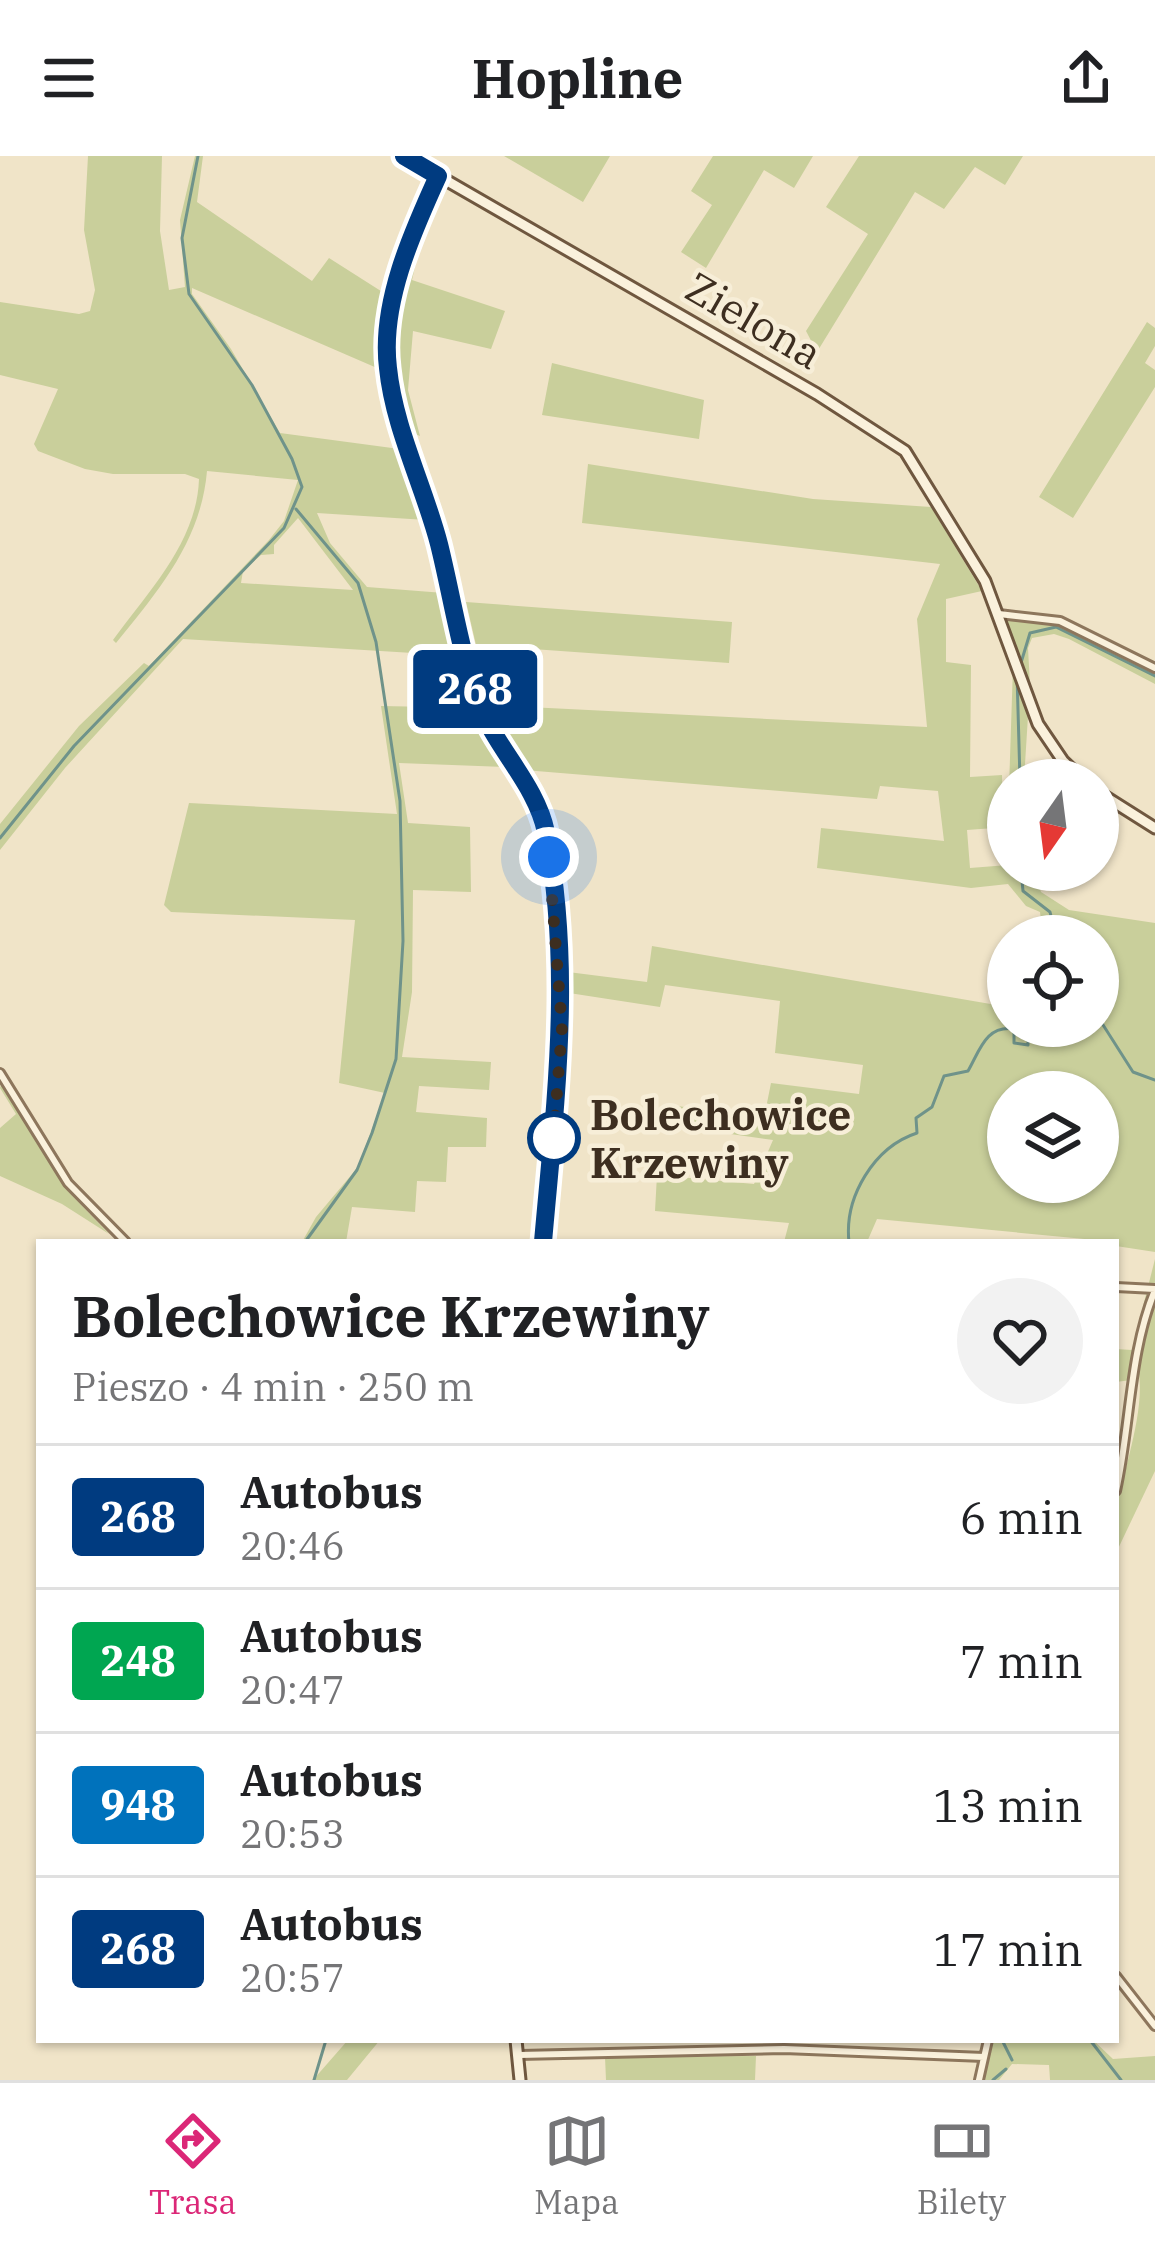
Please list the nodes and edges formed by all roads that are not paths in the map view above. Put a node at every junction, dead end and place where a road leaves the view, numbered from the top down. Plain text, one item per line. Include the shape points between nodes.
1 (404, 156) edge
2 (438, 176) junction
3 (999, 614) junction
4 (1155, 668) edge
5 (1062, 759) edge
6 (1119, 805) edge
7 (1155, 828) edge
8 (0, 1073) edge
9 (123, 1239) edge
10 (543, 1239) edge
11 (1119, 1286) edge
12 (1155, 1290) edge
13 (1119, 1477) edge
14 (1119, 1980) edge
15 (1155, 2026) edge
16 (515, 2043) edge
17 (987, 2043) edge
18 (519, 2055) junction
19 (984, 2057) junction
20 (520, 2080) edge
21 (979, 2080) edge

1 - 2 street, Zielona
2 - 3 street, Zielona via 886,435 920,472
2 - 10 street via 398,278 388,368 478,701 546,831 562,1028
3 - 4 street via 1073,626
3 - 5 street, Zielona via 1038,724
6 - 7 street
8 - 9 street via 68,1183
11 - 12 street
12 - 13 street via 1136,1346
14 - 15 street
16 - 18 street
17 - 19 street
18 - 19 street via 784,2049
18 - 20 street
19 - 21 street

